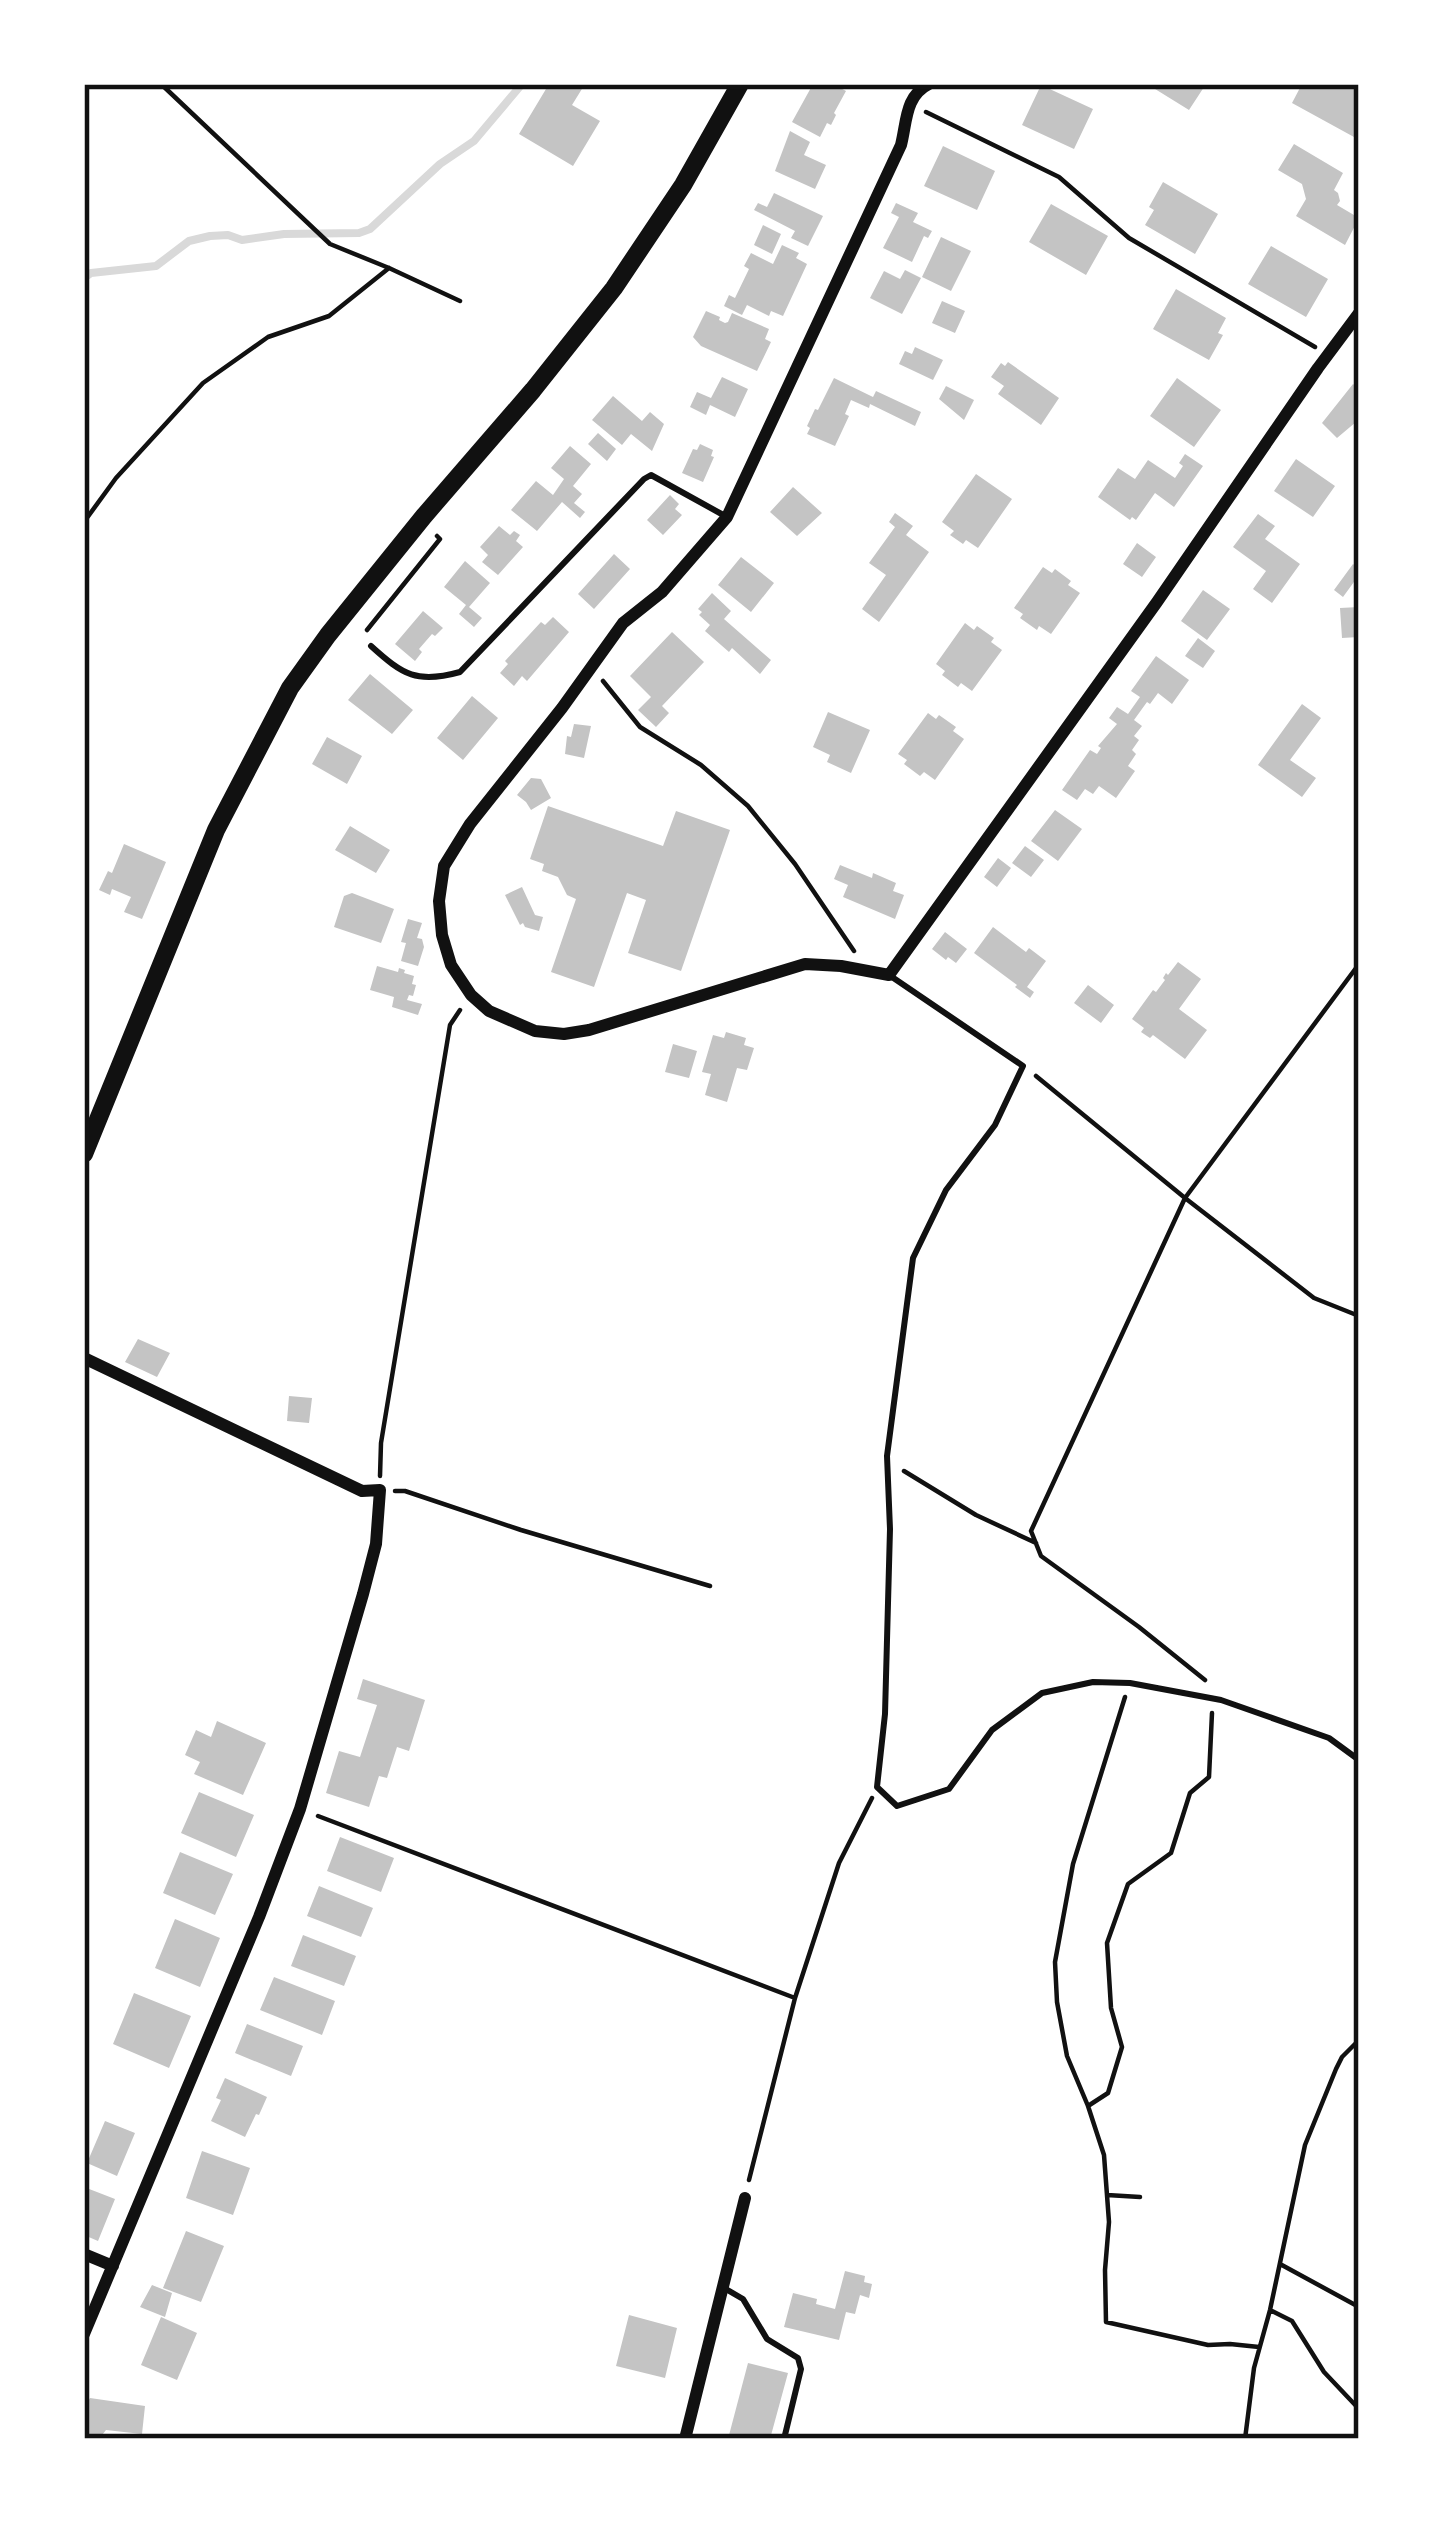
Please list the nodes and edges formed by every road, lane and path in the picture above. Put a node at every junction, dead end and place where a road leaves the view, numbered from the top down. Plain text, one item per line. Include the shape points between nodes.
1 (161, 84) edge
2 (740, 84) edge
3 (929, 84) edge
4 (910, 104) junction
5 (389, 268) junction
6 (460, 301) dead end
7 (1359, 313) edge
8 (1327, 354) junction
9 (424, 516) junction
10 (727, 517) junction
11 (84, 522) edge
12 (371, 646) joint
13 (592, 667) junction
14 (1359, 964) edge
15 (866, 971) junction
16 (889, 975) junction
17 (471, 994) junction
18 (1023, 1066) junction
19 (84, 1154) edge
20 (1185, 1198) junction
21 (1359, 1316) edge
22 (84, 1358) edge
23 (887, 1456) junction
24 (380, 1490) junction
25 (1036, 1543) junction
26 (710, 1586) dead end
27 (1130, 1683) junction
28 (1220, 1700) junction
29 (1359, 1760) edge
30 (877, 1787) junction
31 (300, 1808) junction
32 (795, 1997) junction
33 (1359, 2040) edge
34 (1088, 2106) junction
35 (1108, 2195) junction
36 (1140, 2197) dead end
37 (745, 2198) joint
38 (84, 2254) edge
39 (1278, 2263) junction
40 (112, 2266) junction
41 (723, 2288) junction
42 (1359, 2307) edge
43 (1270, 2310) junction
44 (84, 2334) edge
45 (1258, 2347) junction
46 (1359, 2409) edge
47 (685, 2439) edge
48 (784, 2439) edge
49 (1245, 2439) edge

1 - 5 path via 330,244
2 - 9 main road via 614,288
3 - 4 street
4 - 8 path via 1059,177 1129,238
4 - 10 street via 901,145
5 - 6 path
5 - 11 path via 329,316 268,337 202,383
7 - 8 street
8 - 16 street
9 - 12 path via 440,539 361,637
9 - 19 main road via 290,688 247,768
10 - 12 lane via 652,475 460,672 413,676
10 - 13 street via 662,592 623,623
13 - 15 path via 640,727 748,806
13 - 17 street via 444,866 442,934
14 - 20 path
15 - 16 street
15 - 17 street via 805,964 564,1034 511,1023
16 - 18 lane
17 - 24 path via 450,1025 381,1443
18 - 20 path
18 - 23 lane via 913,1258
20 - 21 path via 1314,1298
20 - 25 path via 1031,1531
22 - 24 street via 362,1491
23 - 25 path via 976,1515
23 - 30 lane
24 - 26 path
24 - 31 street via 368,1577
25 - 28 path via 1041,1556 1139,1627
27 - 28 lane
27 - 30 lane via 1042,1693 992,1730 949,1789 897,1806
27 - 34 path via 1073,1864 1055,1962 1067,2056
28 - 29 lane via 1329,1738
28 - 34 path via 1212,1712 1209,1777 1190,1793 1171,1853 1128,1884 1107,1943 1122,2047 1108,2093
30 - 32 path via 839,1863
31 - 32 path
31 - 40 street
32 - 37 path
33 - 39 path via 1342,2057 1305,2145
34 - 35 path
35 - 36 path
35 - 45 path via 1106,2322 1208,2345
37 - 41 street
38 - 40 street
39 - 42 path
39 - 43 path
40 - 44 street
41 - 47 street
41 - 48 lane via 743,2299 767,2339 798,2358
43 - 45 path
43 - 46 path via 1292,2321
45 - 49 path

